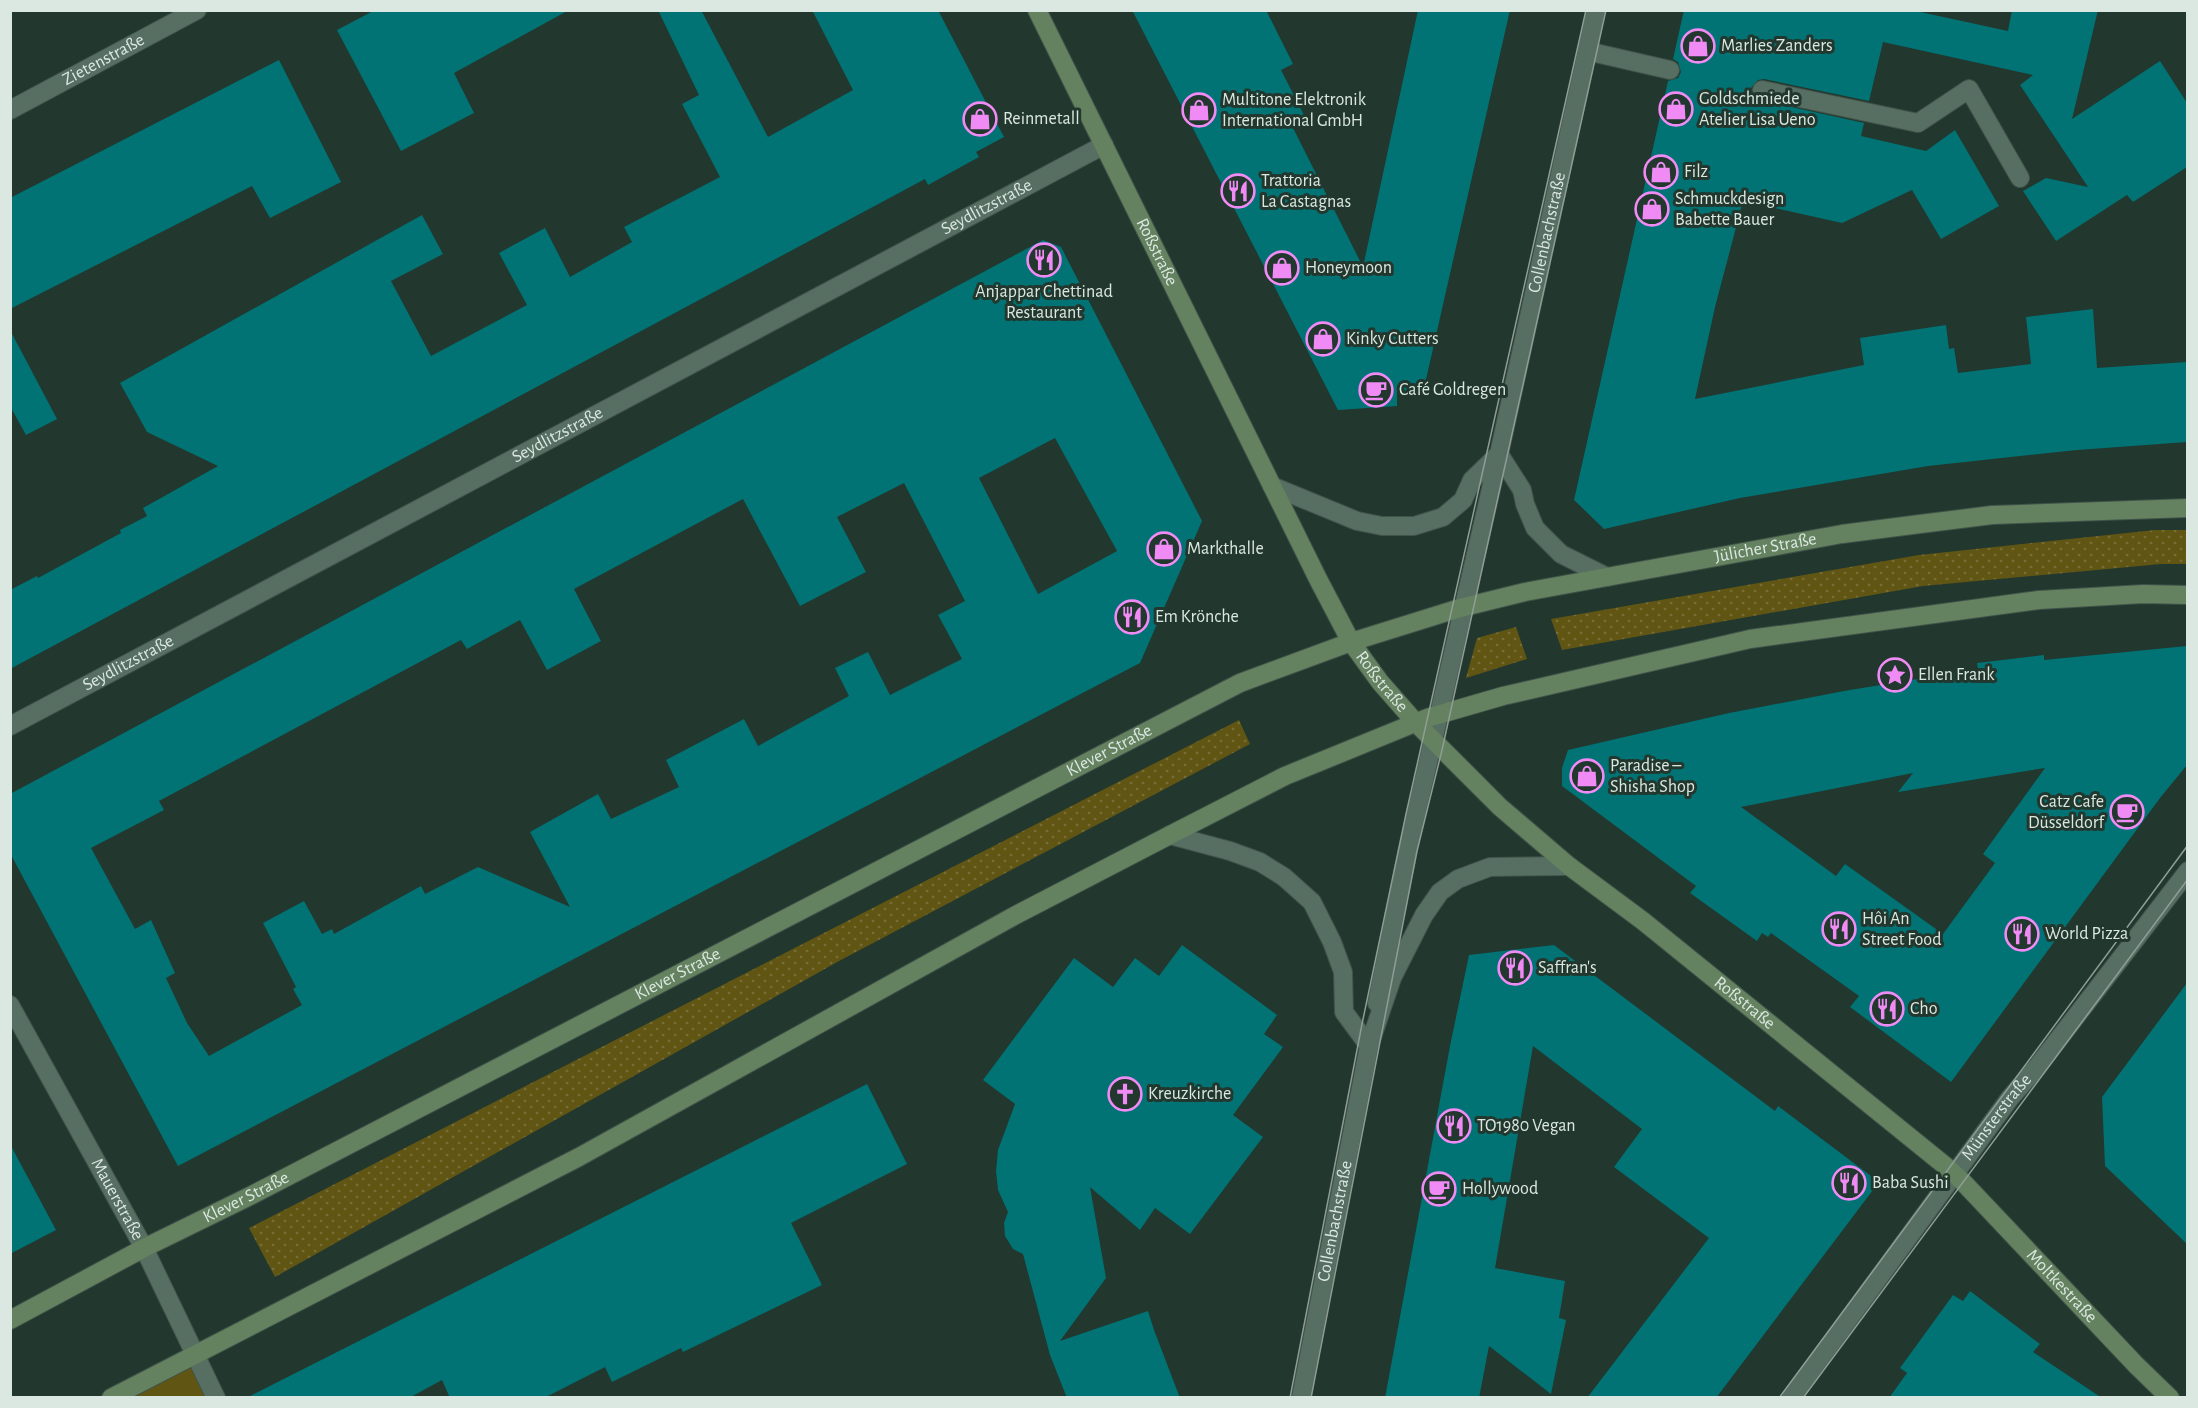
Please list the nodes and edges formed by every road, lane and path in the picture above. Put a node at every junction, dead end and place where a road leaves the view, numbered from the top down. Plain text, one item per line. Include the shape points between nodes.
1 (197, 10) edge
2 (1037, 10) edge
3 (1596, 10) edge
4 (1587, 51) junction
5 (1670, 70) dead end
6 (1762, 90) dead end
7 (10, 110) edge
8 (1104, 145) junction
9 (2020, 178) dead end
10 (1499, 454) junction
11 (1272, 486) junction
12 (2187, 508) edge
13 (1607, 577) junction
14 (2187, 595) edge
15 (1464, 607) junction
16 (1351, 642) junction
17 (1439, 715) junction
18 (1416, 723) junction
19 (10, 726) edge
20 (1434, 741) junction
21 (1170, 835) junction
22 (1569, 866) junction
23 (2187, 871) edge
24 (10, 1005) edge
25 (1369, 1046) junction
26 (1954, 1173) junction
27 (144, 1248) junction
28 (10, 1320) edge
29 (196, 1355) junction
30 (111, 1398) edge
31 (216, 1398) edge
32 (1301, 1398) edge
33 (1791, 1398) edge
34 (2170, 1398) edge

1 - 7 street, Zietenstraße
2 - 8 main road, Roßstraße
3 - 4 street, Collenbachstraße
4 - 5 street
4 - 10 street, Collenbachstraße
6 - 9 street via 1918,123 1969,89
8 - 11 main road, Roßstraße
8 - 19 street, Seydlitzstraße
10 - 11 street via 1472,480 1463,500 1443,518 1414,526 1356,521
10 - 13 street via 1522,490 1535,528 1561,554
10 - 15 street, Collenbachstraße
11 - 16 main road, Roßstraße
12 - 13 main road, Jülicher Straße via 1992,515 1842,534
13 - 15 main road, Jülicher Straße
14 - 17 main road via 2039,600 1750,639 1513,693
15 - 16 main road, Jülicher Straße
15 - 17 street, Collenbachstraße
16 - 18 main road, Roßstraße
16 - 27 main road, Klever Straße via 1240,683
17 - 18 main road
17 - 20 street, Collenbachstraße
18 - 20 main road, Roßstraße
18 - 21 main road via 1285,776
20 - 22 main road, Roßstraße via 1500,807
20 - 25 street, Collenbachstraße
21 - 25 street via 1260,862 1312,902 1343,972 1344,1012
21 - 29 main road via 1014,916 579,1157
22 - 25 street, Collenbachstraße via 1490,867 1458,879 1440,892 1392,978
22 - 26 main road, Roßstraße via 1643,921
23 - 26 street, Münsterstraße
24 - 27 street, Mauerstraße
25 - 32 street, Collenbachstraße
26 - 33 street, Münsterstraße
26 - 34 main road, Moltkestraße
27 - 28 main road, Klever Straße
27 - 29 street, Mauerstraße
29 - 30 main road
29 - 31 street, Mauerstraße

